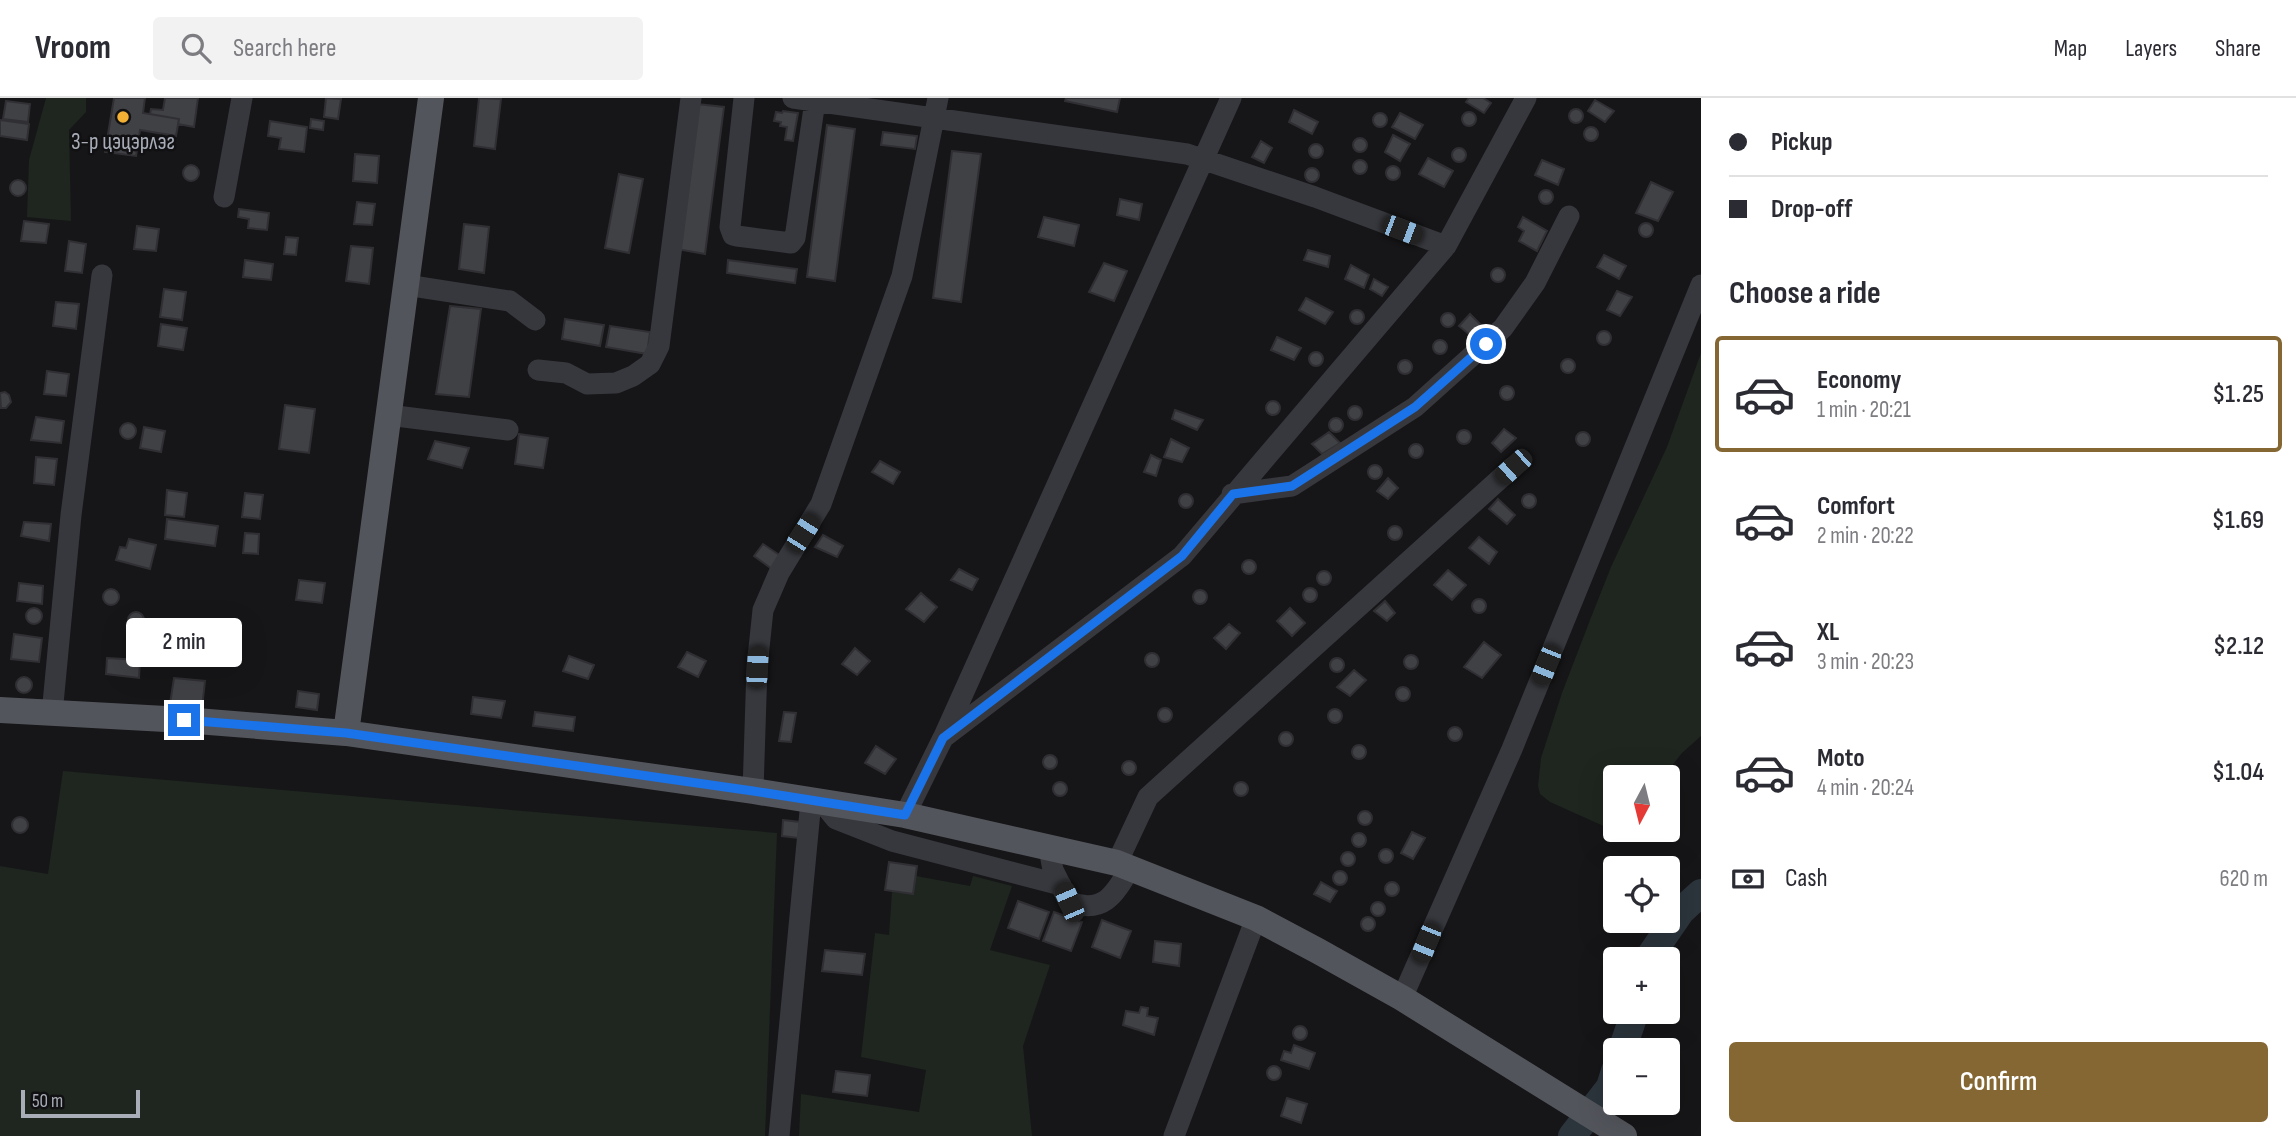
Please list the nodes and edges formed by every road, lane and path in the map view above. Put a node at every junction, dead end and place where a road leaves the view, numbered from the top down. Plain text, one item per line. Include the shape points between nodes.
1 (242, 98) edge
2 (431, 98) edge
3 (691, 98) edge
4 (744, 98) edge
5 (793, 98) edge
6 (1231, 98) edge
7 (1526, 98) edge
8 (815, 101) junction
9 (937, 108) edge
10 (1202, 160) junction
11 (224, 197) dead end
12 (1569, 216) dead end
13 (1446, 246) junction
14 (102, 275) dead end
15 (406, 285) junction
16 (1701, 285) edge
17 (535, 320) dead end
18 (538, 370) dead end
19 (388, 415) junction
20 (508, 429) dead end
21 (1513, 467) dead end
22 (1233, 494) junction
23 (0, 710) edge
24 (52, 714) junction
25 (346, 733) junction
26 (943, 738) junction
27 (753, 791) junction
28 (817, 801) junction
29 (905, 815) junction
30 (1049, 848) junction
31 (1124, 866) junction
32 (1061, 885) junction
33 (1256, 918) junction
34 (1402, 998) junction
35 (779, 1136) edge
36 (1174, 1136) edge
37 (1624, 1136) edge

1 - 11 street
2 - 15 main road
3 - 18 street via 659,346 650,364 616,383 587,384 566,373
4 - 8 street via 730,227 737,236 791,243
5 - 8 street
6 - 10 street
7 - 13 street
8 - 9 street
9 - 10 street via 1187,153
9 - 27 street via 902,276 821,504 779,573 763,610
10 - 13 street
10 - 26 street
12 - 22 street via 1535,283 1503,328 1415,407 1292,486
13 - 22 street
14 - 24 street via 71,515
15 - 17 street via 510,301
15 - 19 main road
16 - 34 street via 1512,750
19 - 20 street
19 - 25 main road
21 - 31 street via 1148,797
22 - 26 street via 1182,556
23 - 24 main road
24 - 25 main road
25 - 27 main road
26 - 29 street
27 - 28 main road
28 - 29 main road
28 - 32 street via 836,819 892,841
28 - 35 street
29 - 30 main road
30 - 31 main road
30 - 32 street
31 - 32 street via 1117,891 1104,904 1083,907 1069,902
31 - 33 main road
33 - 34 main road
33 - 36 street
34 - 37 main road

